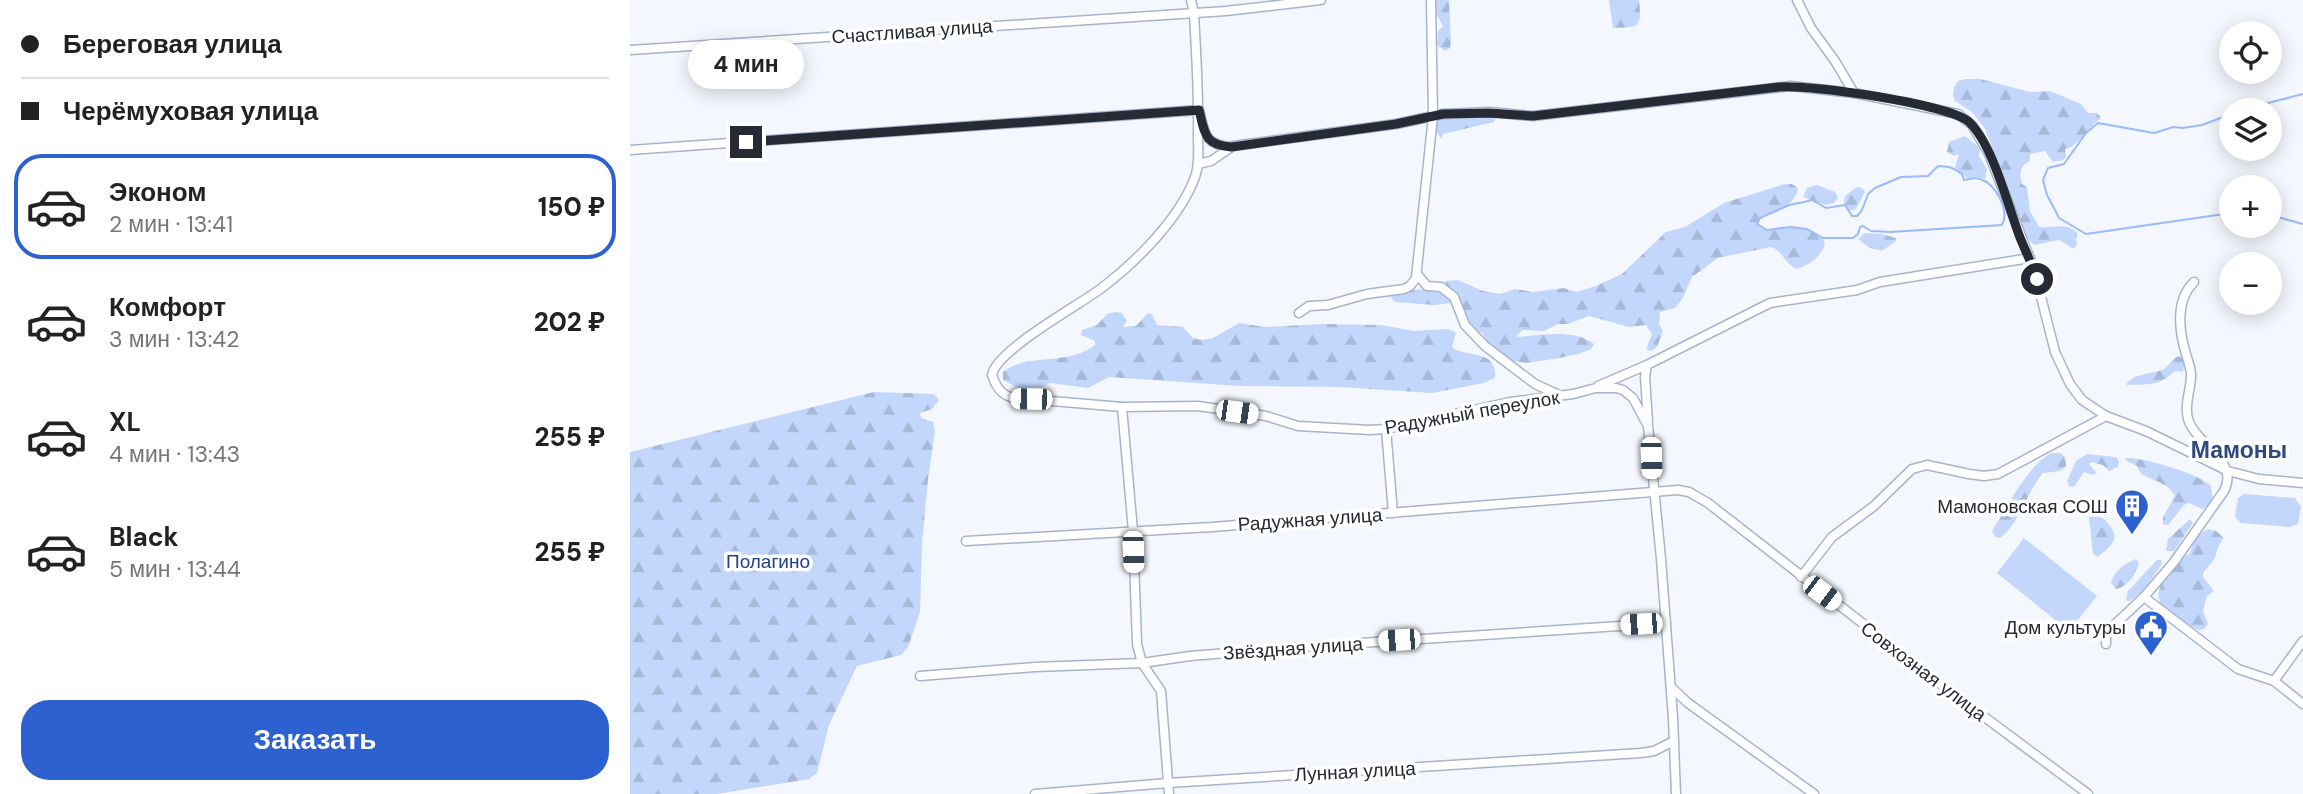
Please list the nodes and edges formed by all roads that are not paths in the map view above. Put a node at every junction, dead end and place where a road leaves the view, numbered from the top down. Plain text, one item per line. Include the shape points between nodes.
1 (1191, 0) edge
2 (1321, 0) edge
3 (1431, 0) edge
4 (1797, 0) edge
5 (1194, 12) junction
6 (630, 51) edge
7 (1854, 93) junction
8 (1199, 110) junction
9 (1433, 116) junction
10 (1231, 147) junction
11 (630, 150) edge
12 (1198, 164) junction
13 (2030, 258) junction
14 (1417, 274) junction
15 (2194, 282) dead end
16 (1299, 313) dead end
17 (1647, 365) junction
18 (1596, 388) junction
19 (1560, 396) junction
20 (1122, 407) junction
21 (2106, 416) junction
22 (1648, 426) junction
23 (1386, 429) junction
24 (2228, 471) junction
25 (2303, 483) edge
26 (1654, 494) junction
27 (1393, 513) junction
28 (1133, 531) junction
29 (966, 541) dead end
30 (1801, 577) junction
31 (2144, 597) junction
32 (1666, 623) junction
33 (2303, 641) edge
34 (2106, 644) dead end
35 (1142, 663) junction
36 (920, 676) dead end
37 (2274, 681) junction
38 (1671, 687) junction
39 (1688, 703) junction
40 (2303, 704) edge
41 (1673, 719) junction
42 (1674, 741) junction
43 (1168, 783) junction
44 (1035, 794) edge
45 (1169, 794) edge
46 (1675, 794) edge
47 (1814, 794) edge
48 (2088, 794) edge

1 - 5 street
2 - 5 street, Счастливая улица
3 - 9 street
4 - 7 street
5 - 6 street, Счастливая улица
5 - 8 street
7 - 9 street via 1791,86 1533,116
7 - 13 street via 1963,117 1978,132 1989,154
8 - 10 street via 1209,141
8 - 11 street
8 - 12 street
9 - 10 street
9 - 14 street
10 - 12 street
12 - 20 street, Радужный переулок via 1181,204 1134,260 1102,288 1011,350 992,375 1002,393 1016,398
13 - 17 street via 1770,303
13 - 21 street via 2061,367 2082,400
14 - 16 street via 1404,289 1309,306
14 - 19 street via 1425,285 1441,287 1454,297 1465,325 1485,346 1535,384
15 - 24 street via 2183,294 2181,313 2191,376 2188,416 2192,428
17 - 18 street
17 - 22 street
18 - 19 street, Радужный переулок
18 - 22 street, Радужный переулок via 1616,388 1628,394
19 - 23 street, Радужный переулок
20 - 23 street, Радужный переулок via 1198,405 1298,426
20 - 28 street
21 - 24 street
21 - 30 street via 1998,474 1984,476 1927,465 1912,469 1832,537
22 - 26 street, Радужный переулок
23 - 27 street
24 - 25 street
24 - 31 street via 2224,491
26 - 27 street, Радужная улица
26 - 30 street, Совхозная улица via 1678,490 1695,495
26 - 32 street, Радужный переулок
27 - 28 street, Радужная улица
28 - 29 street, Радужная улица
28 - 35 street via 1137,644
30 - 48 street, Совхозная улица
31 - 34 street via 2109,630
31 - 37 street via 2238,669
32 - 35 street, Звёздная улица via 1317,646
32 - 38 street, Радужный переулок
33 - 37 street
35 - 36 street, Звёздная улица
35 - 43 street via 1161,691
37 - 40 street
38 - 39 street
38 - 41 street, Радужный переулок
39 - 41 street
39 - 47 street
41 - 42 street, Радужный переулок
42 - 43 street, Лунная улица via 1641,753
42 - 46 street, Радужный переулок
43 - 44 street, Лунная улица
43 - 45 street

